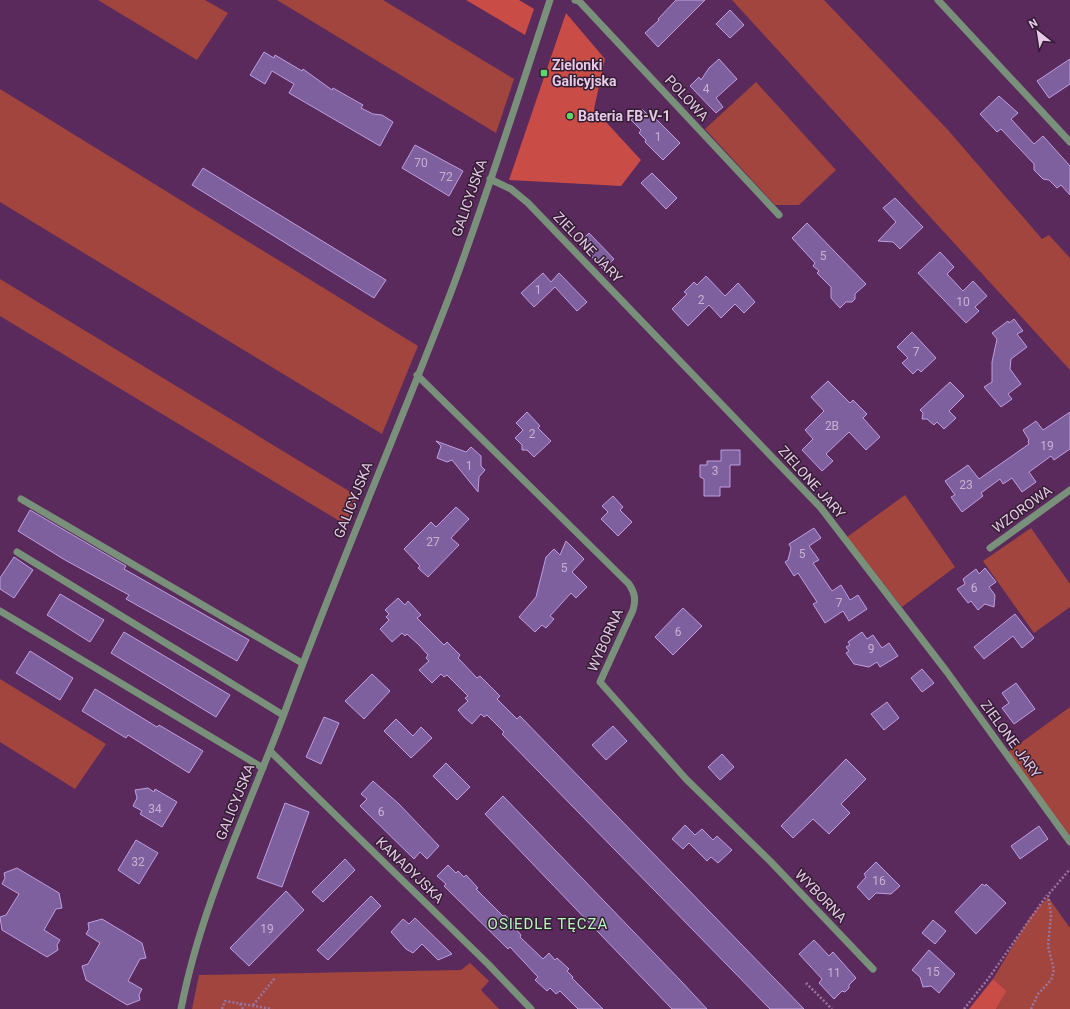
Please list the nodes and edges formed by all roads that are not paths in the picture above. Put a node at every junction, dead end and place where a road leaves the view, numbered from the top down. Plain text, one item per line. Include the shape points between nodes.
1 (550, 0) edge
2 (575, 0) edge
3 (938, 0) edge
4 (1070, 142) edge
5 (490, 179) junction
6 (779, 215) dead end
7 (417, 375) junction
8 (1070, 490) edge
9 (21, 499) dead end
10 (990, 548) dead end
11 (16, 552) dead end
12 (0, 611) edge
13 (302, 663) junction
14 (283, 715) junction
15 (270, 751) junction
16 (262, 768) junction
17 (1070, 842) edge
18 (873, 969) dead end
19 (181, 1009) edge
20 (531, 1009) edge

1 - 5 street, GALICYJSKA
2 - 6 street, POLOWA via 579,1
3 - 4 street
5 - 7 street, GALICYJSKA via 451,290
5 - 17 street, ZIELONE JARY via 511,189 528,203 821,508 947,672
7 - 13 street, GALICYJSKA
7 - 18 street, WYBORNA via 634,591 636,602 600,682 686,779 771,862
8 - 10 street, WZOROWA
9 - 13 street
11 - 14 street
12 - 16 street
13 - 14 street, GALICYJSKA
14 - 15 street, GALICYJSKA
15 - 16 street, GALICYJSKA
15 - 20 street, KANADYJSKA
16 - 19 street, GALICYJSKA via 207,908 193,953

